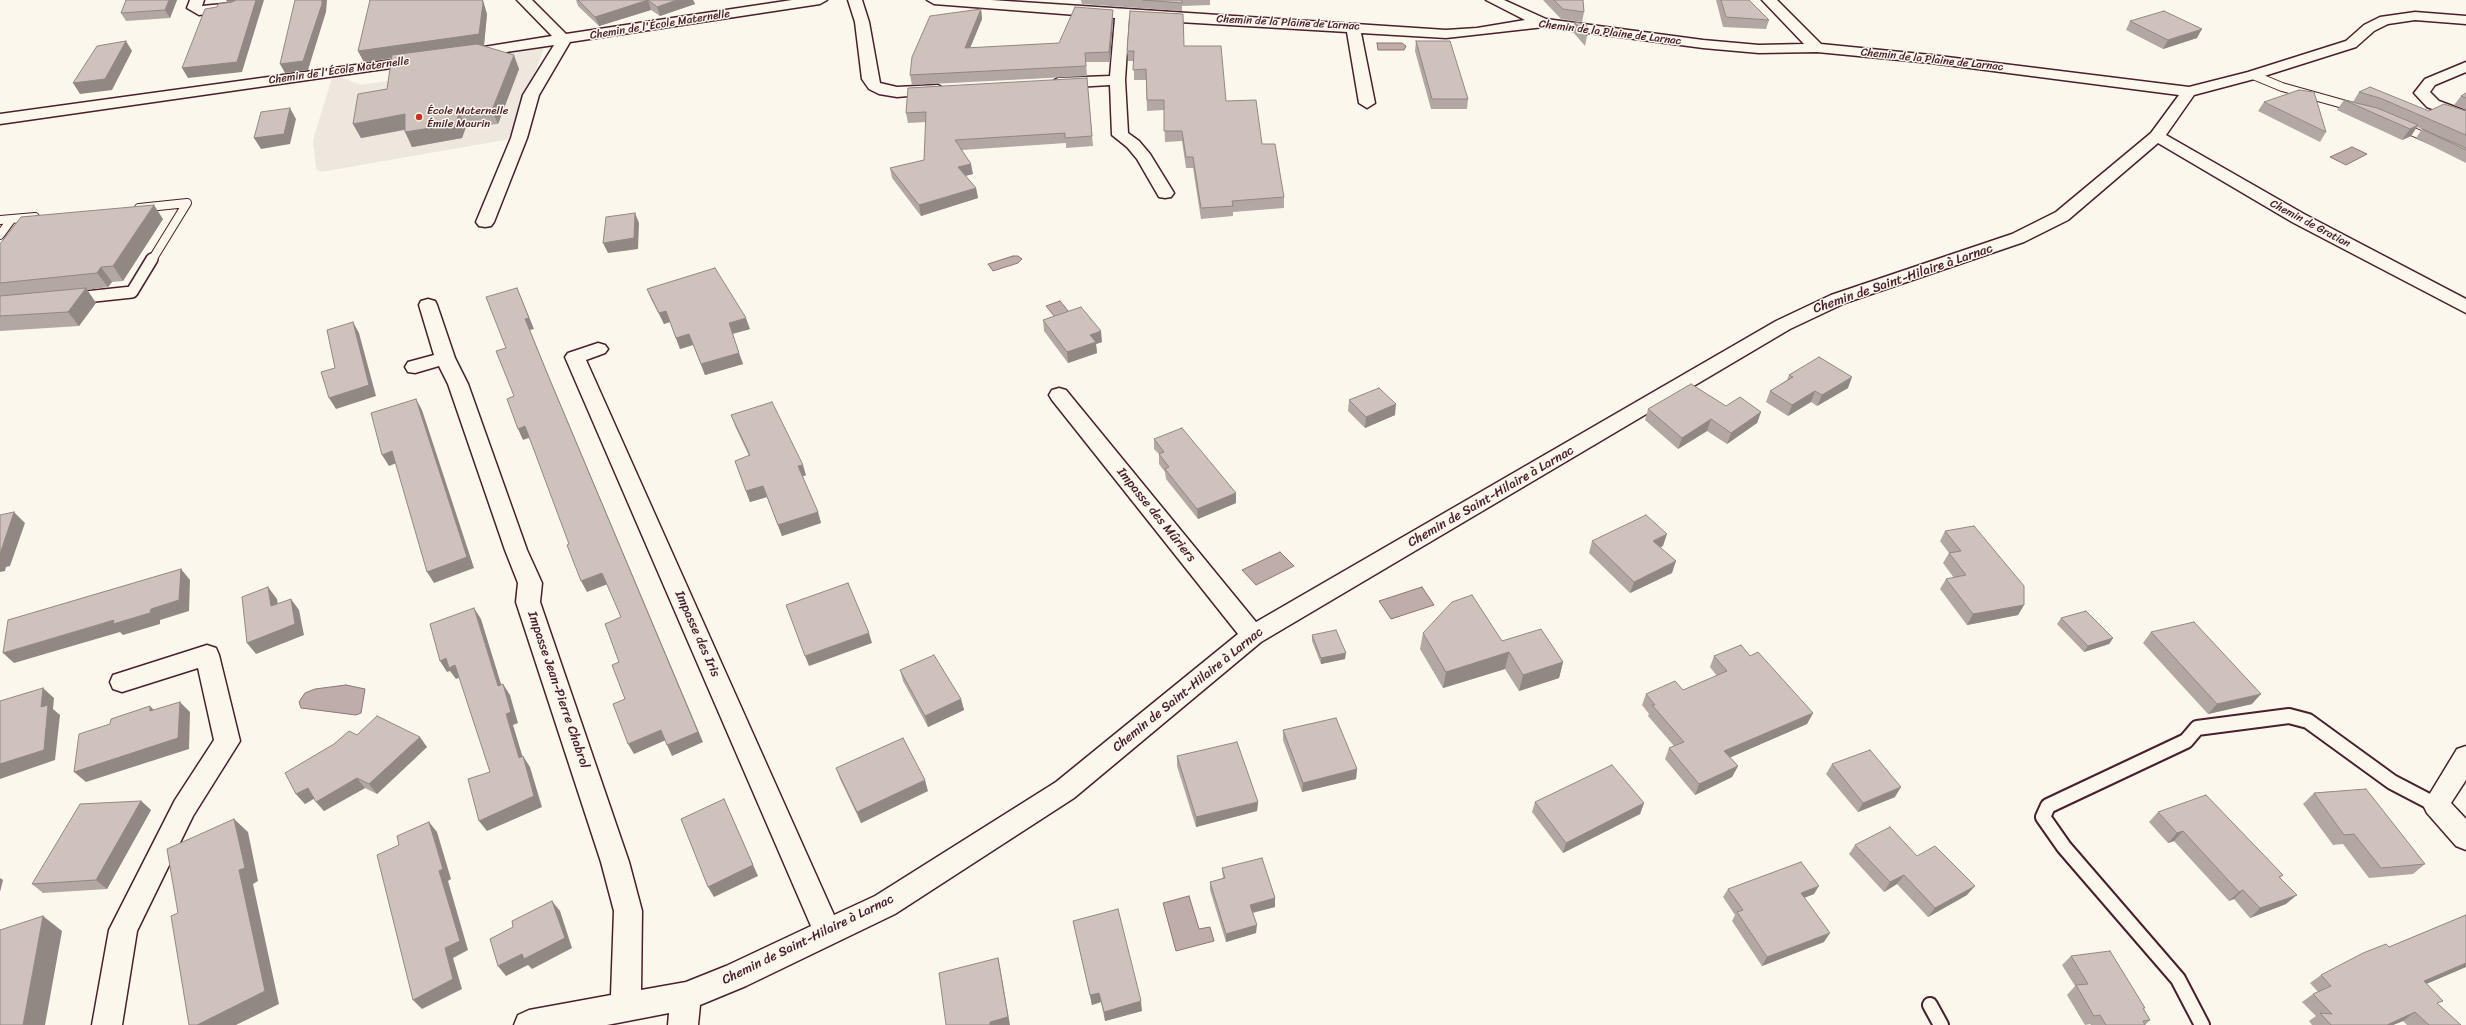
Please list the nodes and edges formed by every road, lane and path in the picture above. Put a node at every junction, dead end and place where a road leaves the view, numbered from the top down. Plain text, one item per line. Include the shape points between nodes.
1 (197, 0) edge
2 (524, 0) edge
3 (820, 0) edge
4 (856, 0) edge
5 (934, 0) edge
6 (1493, 0) edge
7 (1769, 0) edge
8 (237, 6) edge
9 (1122, 14) junction
10 (2466, 20) edge
11 (1544, 23) junction
12 (1353, 27) junction
13 (564, 40) junction
14 (1817, 48) junction
15 (449, 56) edge
16 (434, 58) edge
17 (2466, 67) edge
18 (2254, 75) junction
19 (1117, 80) junction
20 (1046, 84) edge
21 (952, 89) edge
22 (2189, 92) junction
23 (1367, 103) dead end
24 (2365, 111) edge
25 (2466, 117) edge
26 (0, 120) edge
27 (2393, 123) edge
28 (2157, 136) junction
29 (2440, 143) edge
30 (1165, 193) dead end
31 (126, 209) edge
32 (42, 217) edge
33 (0, 220) edge
34 (11, 220) junction
35 (485, 222) dead end
36 (0, 235) edge
37 (62, 299) edge
38 (428, 305) dead end
39 (2466, 307) edge
40 (598, 349) dead end
41 (445, 358) junction
42 (415, 368) dead end
43 (1059, 395) dead end
44 (1253, 635) junction
45 (122, 682) dead end
46 (2466, 757) edge
47 (2436, 805) junction
48 (2466, 838) edge
49 (828, 933) junction
50 (686, 996) junction
51 (1930, 1005) dead end
52 (626, 1007) junction
53 (107, 1025) edge
54 (529, 1025) edge
55 (683, 1025) edge
56 (1941, 1025) edge
57 (2202, 1025) edge

1 - 8 street via 194,8 199,11
2 - 13 street
3 - 13 street, Chemin de l'École Maternelle
4 - 21 street via 870,79 874,86 884,91 897,92
5 - 9 street, Chemin de la Plaine de Larnac
6 - 11 street
7 - 14 street
9 - 12 street, Chemin de la Plaine de Larnac
9 - 19 street
10 - 18 street via 2415,16 2386,20 2369,28 2351,44
11 - 12 street, Chemin de la Plaine de Larnac via 1446,34
11 - 14 street, Chemin de la Plaine de Larnac via 1752,48
12 - 23 street
13 - 15 street, Chemin de l'École Maternelle
13 - 35 street via 531,95 519,138
14 - 22 street, Chemin de la Plaine de Larnac via 1931,59
16 - 26 street, Chemin de l'École Maternelle
17 - 25 street via 2430,82 2422,93 2433,104
18 - 22 street
18 - 24 lane via 2282,87
19 - 20 street
19 - 30 street via 1120,136 1134,144
22 - 28 street, Chemin de Saint-Hilaire à Larnac
27 - 29 lane
28 - 39 street, Chemin de Gratian via 2298,218
28 - 44 street, Chemin de Saint-Hilaire à Larnac via 2072,208 2048,224 1998,246 1838,299 1783,325
31 - 37 lane via 187,203 132,292
32 - 34 lane
33 - 34 lane
34 - 36 lane
38 - 41 street, Impasse Jean-Pierre Chabrol
40 - 49 street, Impasse des Iris via 575,357
41 - 42 street
41 - 52 street, Impasse Jean-Pierre Chabrol via 458,384 530,583 528,602 616,862 628,911
43 - 44 street, Impasse des Mûriers
44 - 49 street, Chemin de Saint-Hilaire à Larnac via 1065,790 886,905
45 - 53 street via 208,654 227,741 184,808 123,930
46 - 47 street
47 - 48 street
47 - 57 lane via 2392,782 2308,721 2289,716 2197,728 2186,741 2048,806 2043,817 2064,847 2178,980
49 - 50 street, Chemin de Saint-Hilaire à Larnac
50 - 52 street, Chemin de Saint-Hilaire à Larnac
50 - 55 street
51 - 56 lane
52 - 54 street, Chemin de Saint-Hilaire à Larnac

